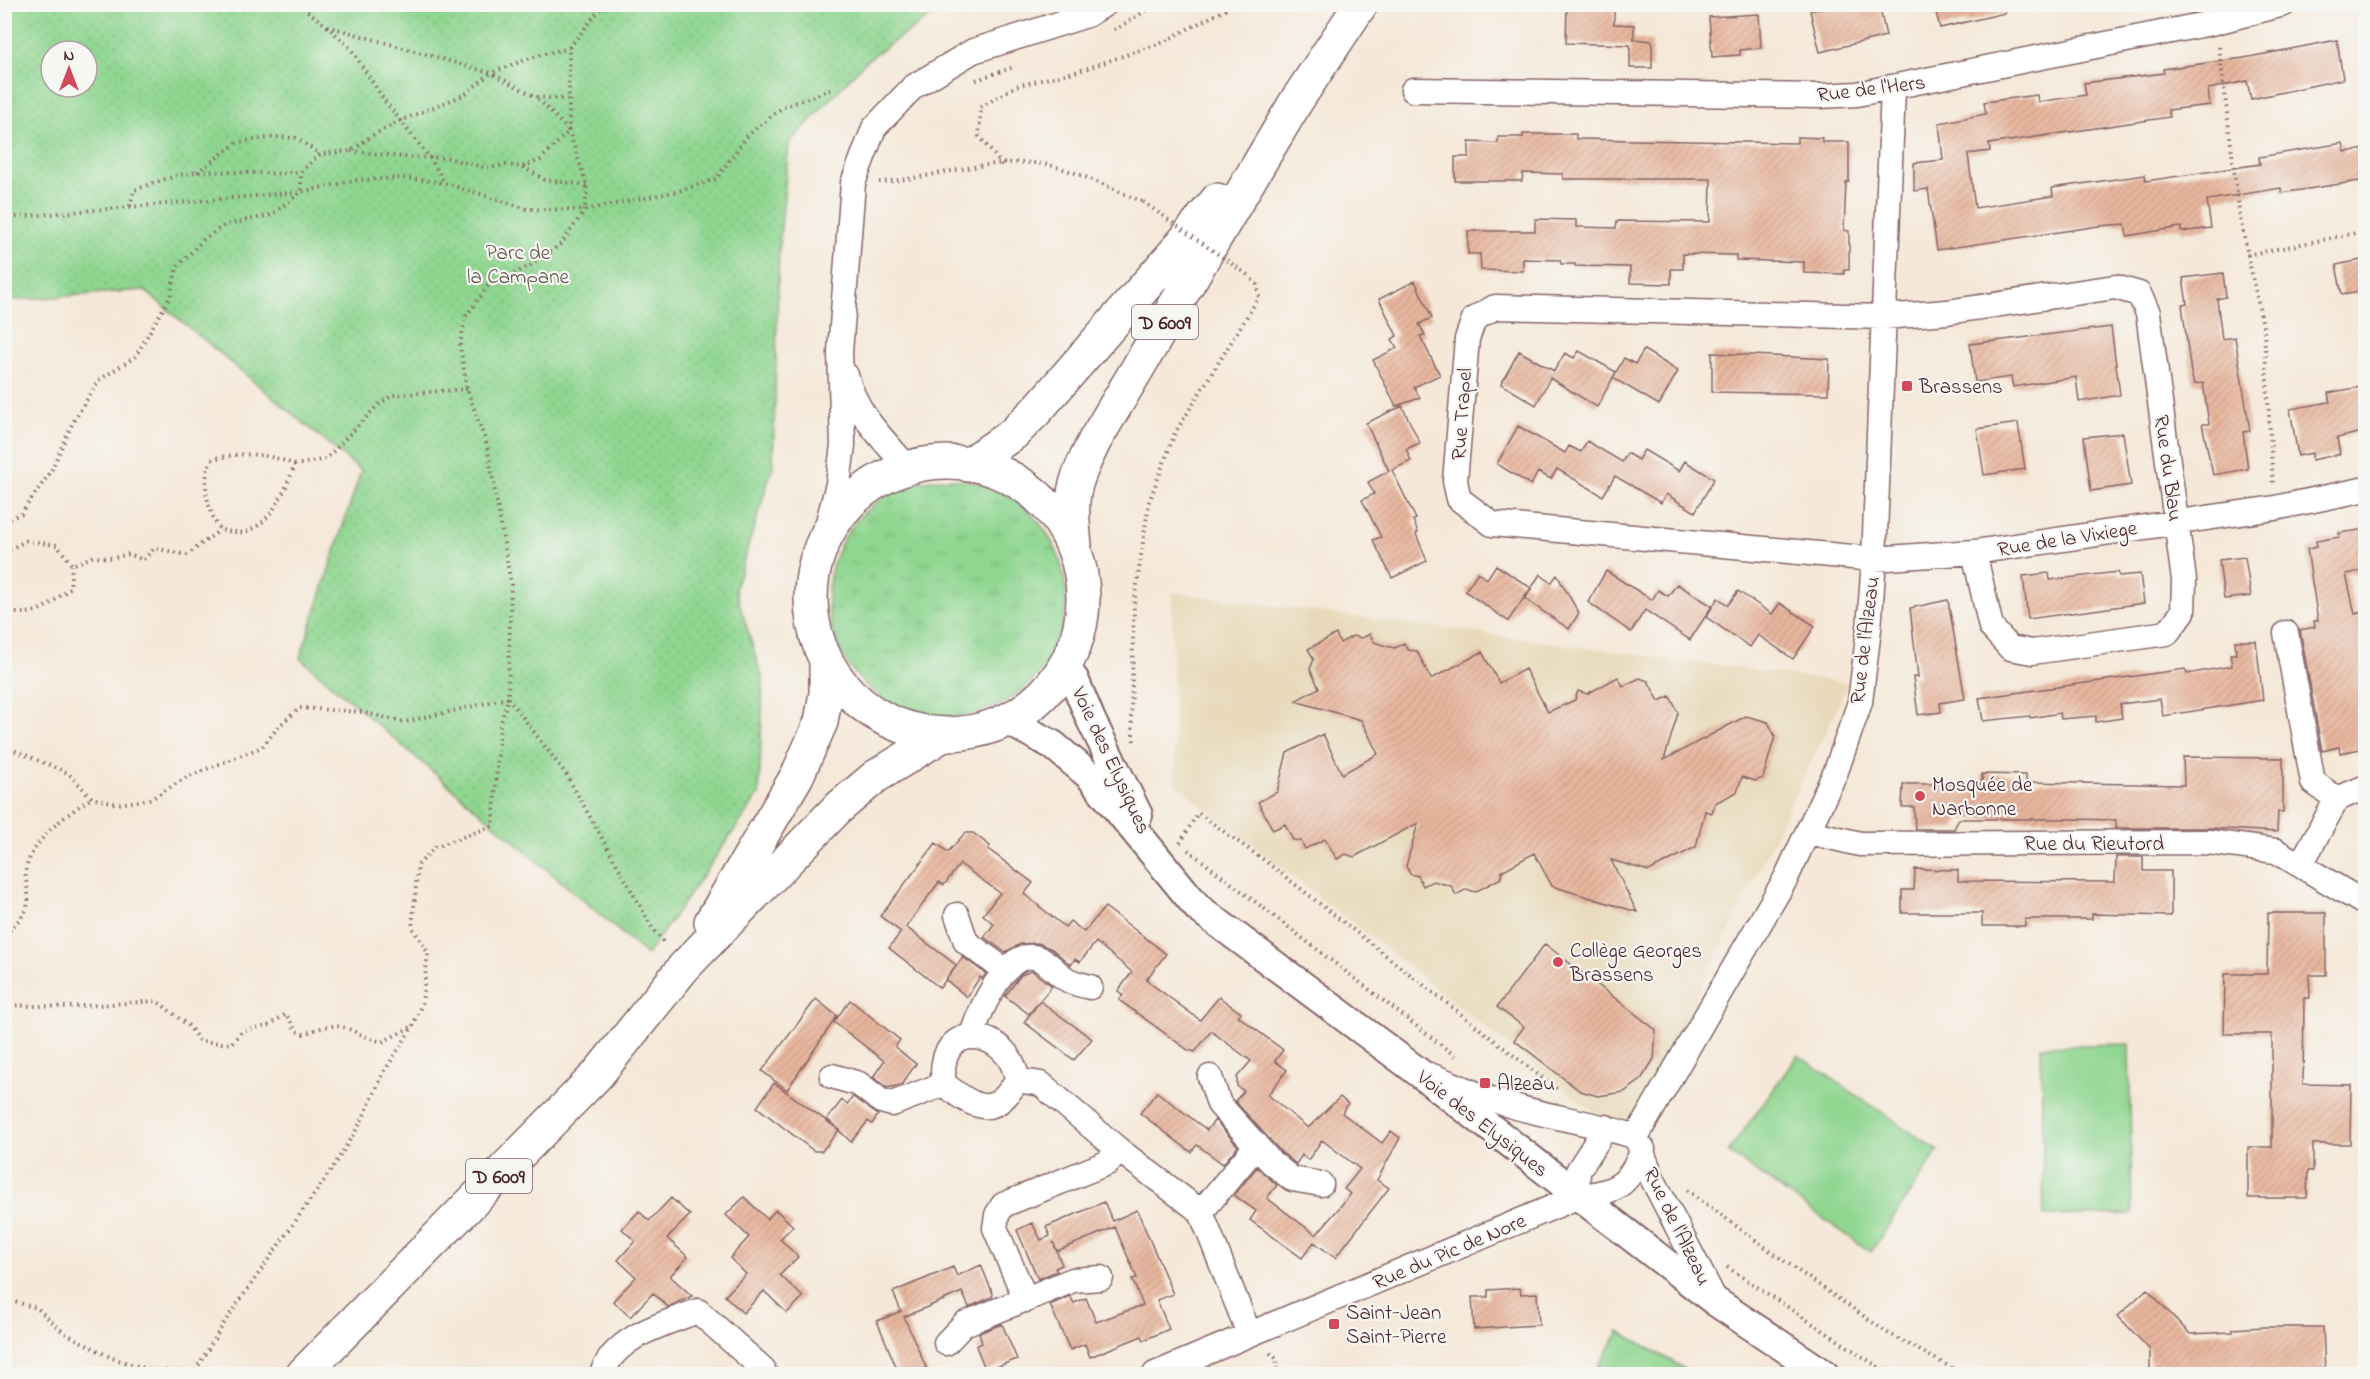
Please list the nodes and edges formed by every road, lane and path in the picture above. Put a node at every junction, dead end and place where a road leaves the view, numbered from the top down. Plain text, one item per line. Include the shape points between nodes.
1 (298, 4) edge
2 (604, 4) edge
3 (1105, 4) edge
4 (1157, 4) edge
5 (1236, 4) edge
6 (1361, 4) edge
7 (2284, 4) edge
8 (2216, 13) edge
9 (327, 26) junction
10 (1110, 32) dead end
11 (568, 48) junction
12 (1016, 67) dead end
13 (491, 73) junction
14 (972, 82) dead end
15 (1893, 89) junction
16 (830, 90) dead end
17 (1413, 90) dead end
18 (536, 97) junction
19 (567, 99) junction
20 (1297, 100) junction
21 (402, 120) junction
22 (569, 131) junction
23 (351, 151) junction
24 (320, 154) junction
25 (430, 158) junction
26 (1002, 165) junction
27 (522, 167) junction
28 (197, 172) junction
29 (302, 172) junction
30 (886, 173) dead end
31 (445, 183) junction
32 (587, 185) junction
33 (300, 192) junction
34 (130, 206) junction
35 (585, 210) junction
36 (4, 218) edge
37 (2366, 231) edge
38 (2247, 255) junction
39 (1884, 317) junction
40 (840, 352) junction
41 (467, 389) junction
42 (295, 465) junction
43 (968, 465) junction
44 (908, 468) junction
45 (2366, 489) edge
46 (2275, 508) junction
47 (4, 521) edge
48 (2176, 522) junction
49 (220, 530) junction
50 (823, 542) junction
51 (4, 552) edge
52 (1974, 552) junction
53 (1077, 556) junction
54 (1874, 559) junction
55 (72, 565) junction
56 (4, 611) edge
57 (2286, 633) dead end
58 (826, 661) junction
59 (1063, 669) junction
60 (508, 698) junction
61 (1007, 720) junction
62 (944, 735) junction
63 (4, 746) edge
64 (1135, 749) dead end
65 (2366, 787) edge
66 (92, 798) junction
67 (2337, 799) junction
68 (1809, 832) junction
69 (1159, 857) junction
70 (2301, 864) junction
71 (2366, 904) edge
72 (957, 915) dead end
73 (4, 941) edge
74 (684, 967) junction
75 (1006, 971) junction
76 (1090, 987) dead end
77 (4, 1005) edge
78 (413, 1026) junction
79 (972, 1035) junction
80 (1413, 1068) junction
81 (832, 1076) dead end
82 (1210, 1077) dead end
83 (1017, 1080) junction
84 (944, 1084) junction
85 (1564, 1095) dead end
86 (1606, 1127) junction
87 (1639, 1143) junction
88 (1257, 1145) junction
89 (1119, 1149) junction
90 (1680, 1181) dead end
91 (1321, 1184) dead end
92 (1577, 1197) junction
93 (1201, 1212) junction
94 (1101, 1278) dead end
95 (4, 1299) edge
96 (1026, 1300) junction
97 (1716, 1302) junction
98 (1249, 1334) junction
99 (946, 1344) dead end
100 (763, 1369) dead end
101 (194, 1373) edge
102 (303, 1374) edge
103 (602, 1374) edge
104 (1155, 1374) edge
105 (1824, 1374) edge
106 (1963, 1374) edge

1 - 9 path
2 - 11 path
3 - 40 street via 1087,15 973,51 913,87 874,128 853,183
4 - 10 path
5 - 26 path via 1161,43 1079,71 1016,86 981,107 980,136
6 - 20 main road, D 6009
7 - 8 street, Rue de l'Hers
8 - 15 street, Rue de l'Hers
8 - 38 path
9 - 13 path
9 - 21 path via 351,49
11 - 13 path
11 - 19 path
12 - 14 path
13 - 18 path
13 - 21 path via 464,95
15 - 17 street, Rue de l'Hers via 1820,96
15 - 39 street, Rue de l'Alzeau
16 - 35 path via 783,106 748,135 716,179 679,191
18 - 19 path
18 - 22 path
19 - 22 path
20 - 43 main road, D 6009 via 1176,251 1037,410 1006,440
20 - 53 main road, D 6009 via 1075,481 1071,509
21 - 23 path
21 - 25 path
22 - 27 path via 540,160
22 - 32 path
23 - 24 path
23 - 25 path
24 - 28 path via 296,138 238,142
24 - 29 path
25 - 27 path via 448,158 486,168
25 - 31 path
26 - 30 path via 883,182
26 - 64 path, bridge via 1036,163 1143,202 1257,285 1259,297 1176,433 1149,502 1134,604 1131,718
27 - 32 path via 545,180
28 - 29 path
28 - 34 path via 134,190
29 - 33 path
31 - 33 path via 404,178 357,180
31 - 35 path via 527,209
32 - 35 path
33 - 34 path
33 - 47 path via 271,215 225,225 204,239 177,267 170,297 135,357 99,380 73,422 51,471 21,514
34 - 36 path
35 - 41 path via 561,244 530,266 488,286 466,316 460,344
37 - 38 path
38 - 46 path via 2264,331
39 - 48 street, Rue du Blau via 1947,312 2115,287 2139,294 2148,313
39 - 54 street, Rue de l'Alzeau
39 - 54 street, Rue Trapel via 1495,307 1474,319 1467,339 1455,481 1459,499 1492,524
40 - 44 street via 851,395 862,415
40 - 50 street via 843,445
41 - 42 path via 393,395 378,405 326,459
41 - 60 path via 487,445 511,584
42 - 49 path via 283,494 263,522 243,532
42 - 49 path via 276,456 229,455 211,460 205,475 210,514
43 - 44 main road via 934,463
43 - 53 main road via 1017,482 1033,493 1057,518
44 - 50 main road via 862,491 838,515
45 - 46 street, Rue de la Vixiege
46 - 48 street, Rue de la Vixiege
48 - 52 street, Rue de la Vixiege
48 - 52 street, Rue du Blau via 2184,580 2183,612 2167,633 2032,652 2010,648 1990,627
49 - 55 path via 187,555 155,548 143,560 129,554 92,557
50 - 58 main road via 815,561 810,604 814,633
51 - 55 path via 26,542 57,545
52 - 54 street, Rue de la Vixiege
53 - 59 main road via 1083,613 1076,642
54 - 68 street, Rue de l'Alzeau via 1860,702
55 - 56 path via 70,588 44,608 33,614
57 - 67 street via 2313,782
58 - 62 main road via 849,694 879,716 911,730
58 - 74 main road, D 6009 via 821,722 797,776
59 - 61 main road via 1039,699
59 - 69 street, Voie des Elysiques via 1074,679
60 - 66 path via 405,722 362,711 300,708 262,747 187,777 152,799 118,804
60 - 74 path via 566,774 653,928
60 - 78 path via 500,726 493,826 435,847 418,865 412,927 428,953 422,1003
61 - 62 main road via 988,728
61 - 69 street, Voie des Elysiques via 1053,745 1090,776
62 - 74 main road, D 6009 via 875,777 836,810
63 - 66 path via 68,773
65 - 67 street
66 - 73 path via 39,842 26,869 27,907
67 - 70 street
68 - 70 street, Rue du Rieutord via 1860,844 2208,842 2276,851
68 - 87 street, Rue de l'Alzeau
69 - 80 street, Voie des Elysiques via 1198,908
69 - 85 path via 1179,844 1198,813 1274,867
70 - 71 street, Rue du Rieutord
72 - 75 street via 966,942
74 - 102 main road, D 6009 via 597,1075
75 - 76 street via 1017,960 1033,957 1068,980
75 - 79 street via 980,1009
77 - 78 path via 69,1007 157,1001 189,1026 199,1041 231,1044 242,1031 268,1026 286,1014 296,1031 304,1034 329,1024 382,1042
78 - 101 path via 334,1166 226,1320
79 - 83 street via 986,1038 1008,1055
79 - 84 street via 955,1041 944,1055
80 - 86 street via 1500,1102
80 - 92 street, Voie des Elysiques
81 - 84 street via 859,1084 881,1101 892,1104
82 - 88 street via 1219,1104
83 - 84 street via 1008,1096 994,1105 975,1106
83 - 89 street via 1041,1084
86 - 87 street
86 - 92 street via 1578,1171
87 - 92 street, Rue de l'Alzeau via 1628,1180 1605,1194
87 - 97 street, Rue de l'Alzeau via 1653,1180
88 - 91 street via 1292,1179
88 - 93 street
89 - 93 street
89 - 96 street via 1107,1163 1003,1205 995,1228
90 - 106 path via 1879,1327
92 - 97 street, Voie des Elysiques
92 - 98 street, Rue du Pic de Nore
93 - 98 street
94 - 96 street via 1073,1280
95 - 101 path via 37,1308 63,1332 112,1358 151,1370
96 - 99 street via 964,1324
97 - 105 street, Voie des Elysiques
98 - 104 street, Rue du Pic de Nore
100 - 103 street via 698,1311 640,1333 607,1360

